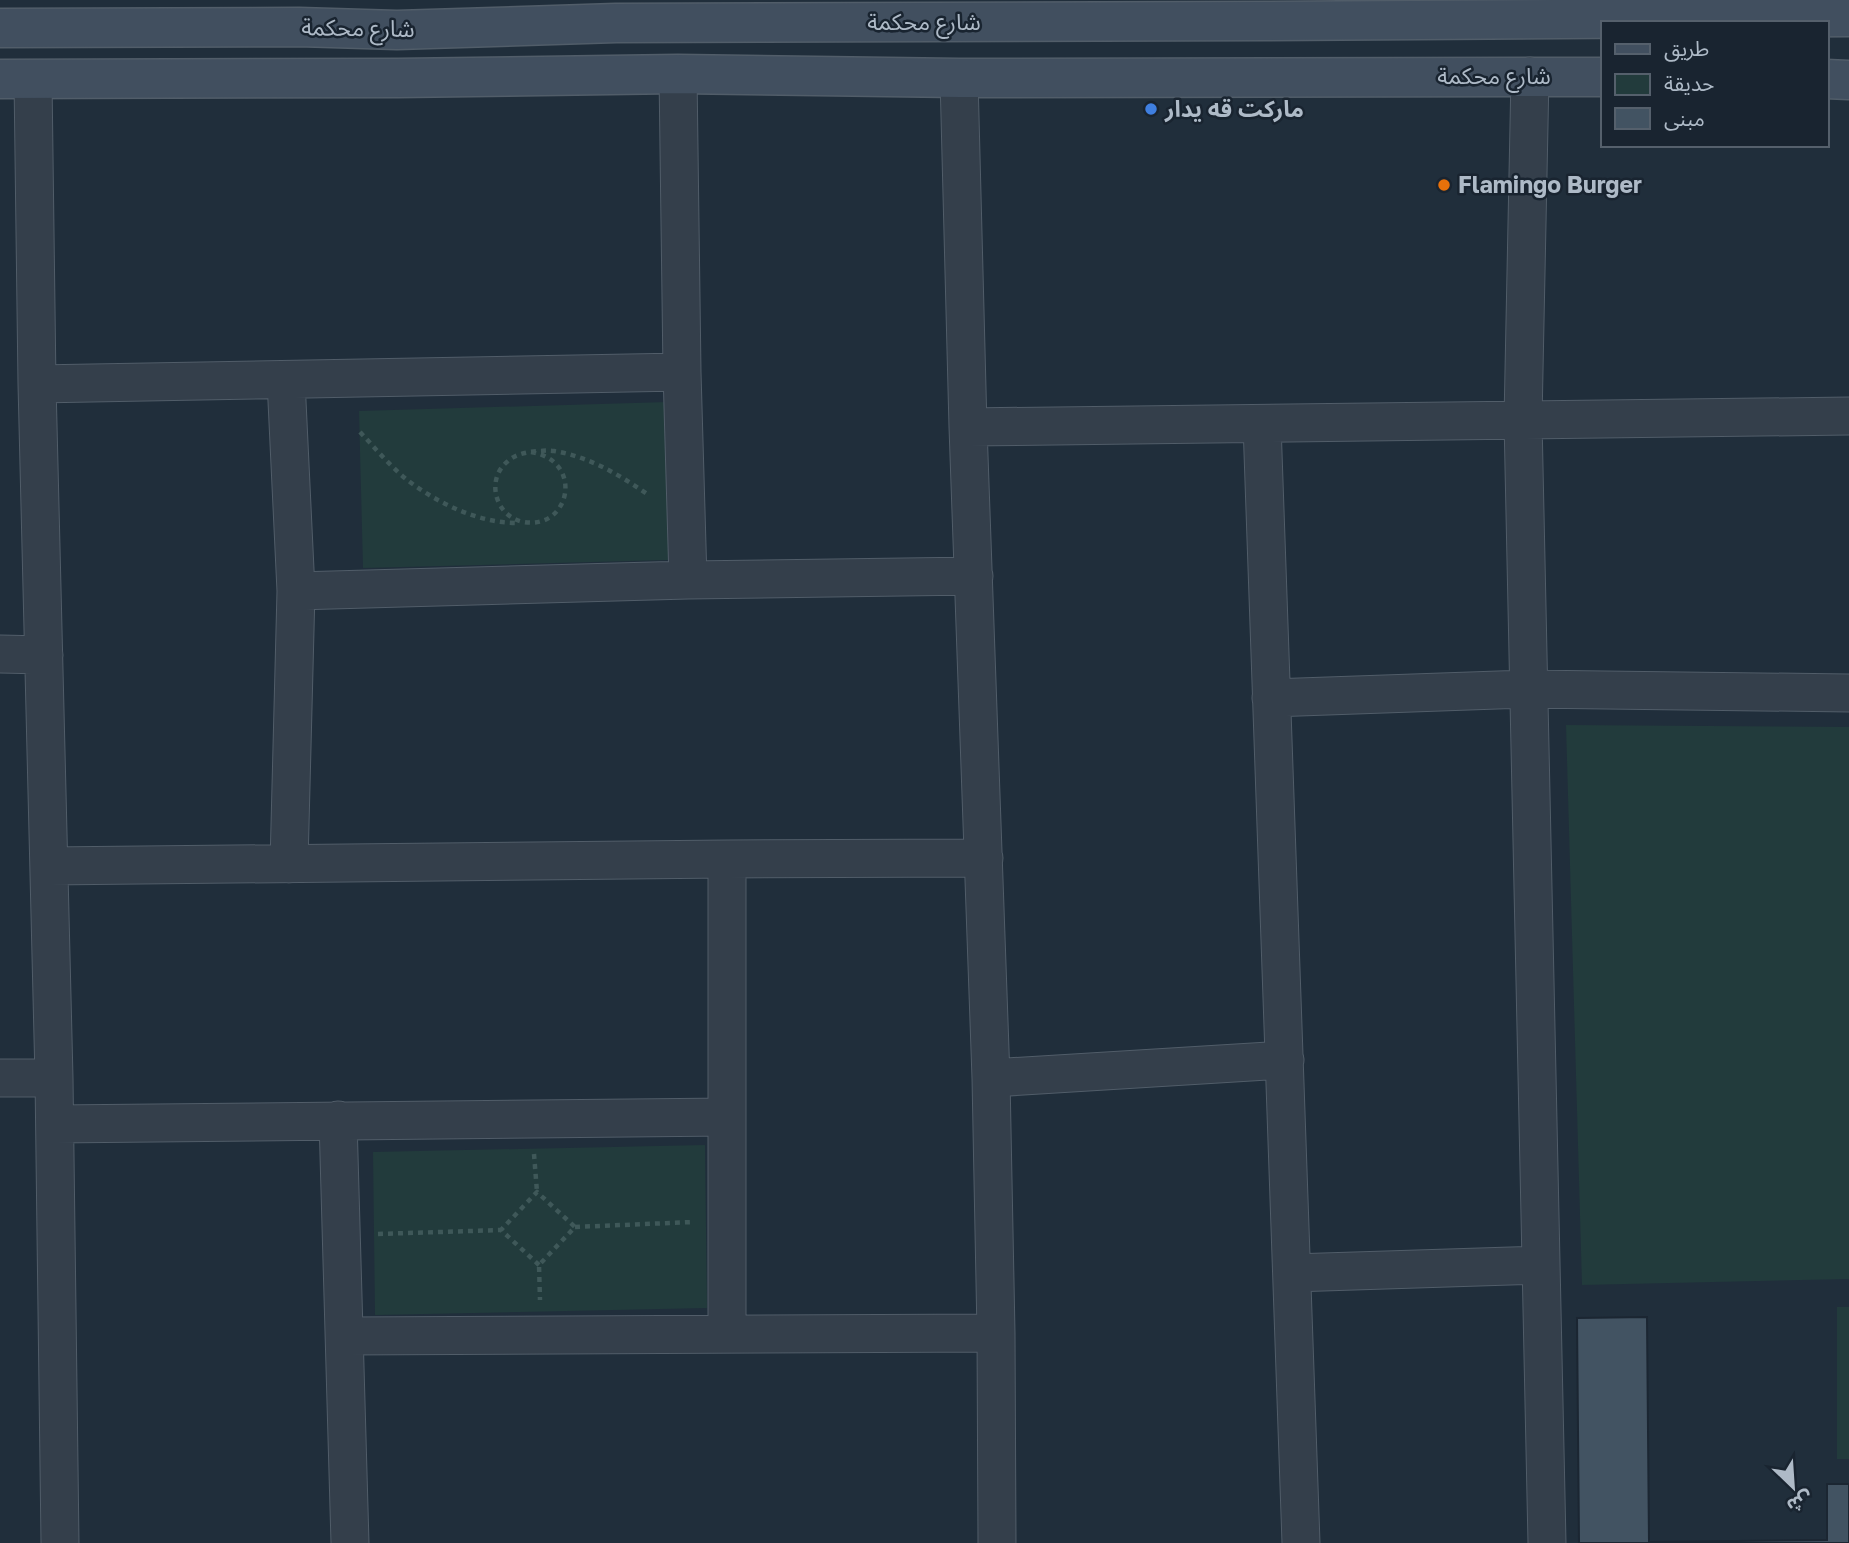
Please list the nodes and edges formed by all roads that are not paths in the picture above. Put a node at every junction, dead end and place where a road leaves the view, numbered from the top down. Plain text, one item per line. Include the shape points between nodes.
1 (1588, 9) edge
2 (942, 11) edge
3 (1266, 11) edge
4 (616, 12) edge
5 (1849, 17) edge
6 (299, 27) junction
7 (0, 28) edge
8 (397, 30) junction
9 (678, 74) junction
10 (1530, 76) junction
11 (1601, 77) edge
12 (305, 78) junction
13 (398, 78) junction
14 (960, 78) junction
15 (16, 79) edge
16 (1828, 79) edge
17 (1849, 79) edge
18 (682, 372) junction
19 (286, 380) junction
20 (37, 384) junction
21 (1849, 416) edge
22 (1523, 420) junction
23 (1262, 424) junction
24 (968, 428) junction
25 (974, 576) junction
26 (688, 580) junction
27 (296, 591) junction
28 (0, 654) edge
29 (44, 654) junction
30 (1528, 689) junction
31 (1849, 693) edge
32 (1271, 698) junction
33 (984, 858) junction
34 (726, 859) junction
35 (289, 864) junction
36 (49, 866) junction
37 (1285, 1060) junction
38 (0, 1078) edge
39 (54, 1078) junction
40 (991, 1079) junction
41 (727, 1117) junction
42 (338, 1120) junction
43 (55, 1124) junction
44 (1541, 1265) junction
45 (1292, 1273) junction
46 (996, 1333) junction
47 (727, 1334) junction
48 (345, 1336) junction
49 (60, 1543) edge
50 (350, 1543) edge
51 (997, 1543) edge
52 (1301, 1543) edge
53 (1547, 1543) edge

1 - 3 main road, شارع محكمة
1 - 5 main road, شارع محكمة
2 - 3 main road, شارع محكمة
2 - 4 main road, شارع محكمة
4 - 8 main road, شارع محكمة
6 - 7 main road, شارع محكمة
6 - 8 main road, شارع محكمة
6 - 12 main road via 306,46
8 - 13 main road via 389,49
9 - 13 main road, شارع محكمة
9 - 14 main road, شارع محكمة
9 - 18 street
10 - 11 main road, شارع محكمة
10 - 14 main road, شارع محكمة
10 - 22 street
12 - 13 main road, شارع محكمة
12 - 15 main road, شارع محكمة
14 - 24 street
15 - 20 street
16 - 17 main road
18 - 19 street
18 - 26 street
19 - 20 street
19 - 27 street
20 - 29 street
21 - 22 street
22 - 23 street
22 - 30 street
23 - 24 street
23 - 32 street
24 - 25 street
25 - 26 street
25 - 33 street
26 - 27 street
27 - 35 street
28 - 29 street
29 - 36 street
30 - 31 street
30 - 32 street
30 - 44 street
32 - 37 street
33 - 34 street
33 - 40 street
34 - 35 street
34 - 41 street
35 - 36 street
36 - 39 street
37 - 40 street
37 - 45 street
38 - 39 street
39 - 43 street
40 - 46 street
41 - 42 street
41 - 47 street
42 - 43 street
42 - 48 street
43 - 49 street
44 - 45 street
44 - 53 street
45 - 52 street
46 - 47 street
46 - 51 street
47 - 48 street
48 - 50 street

